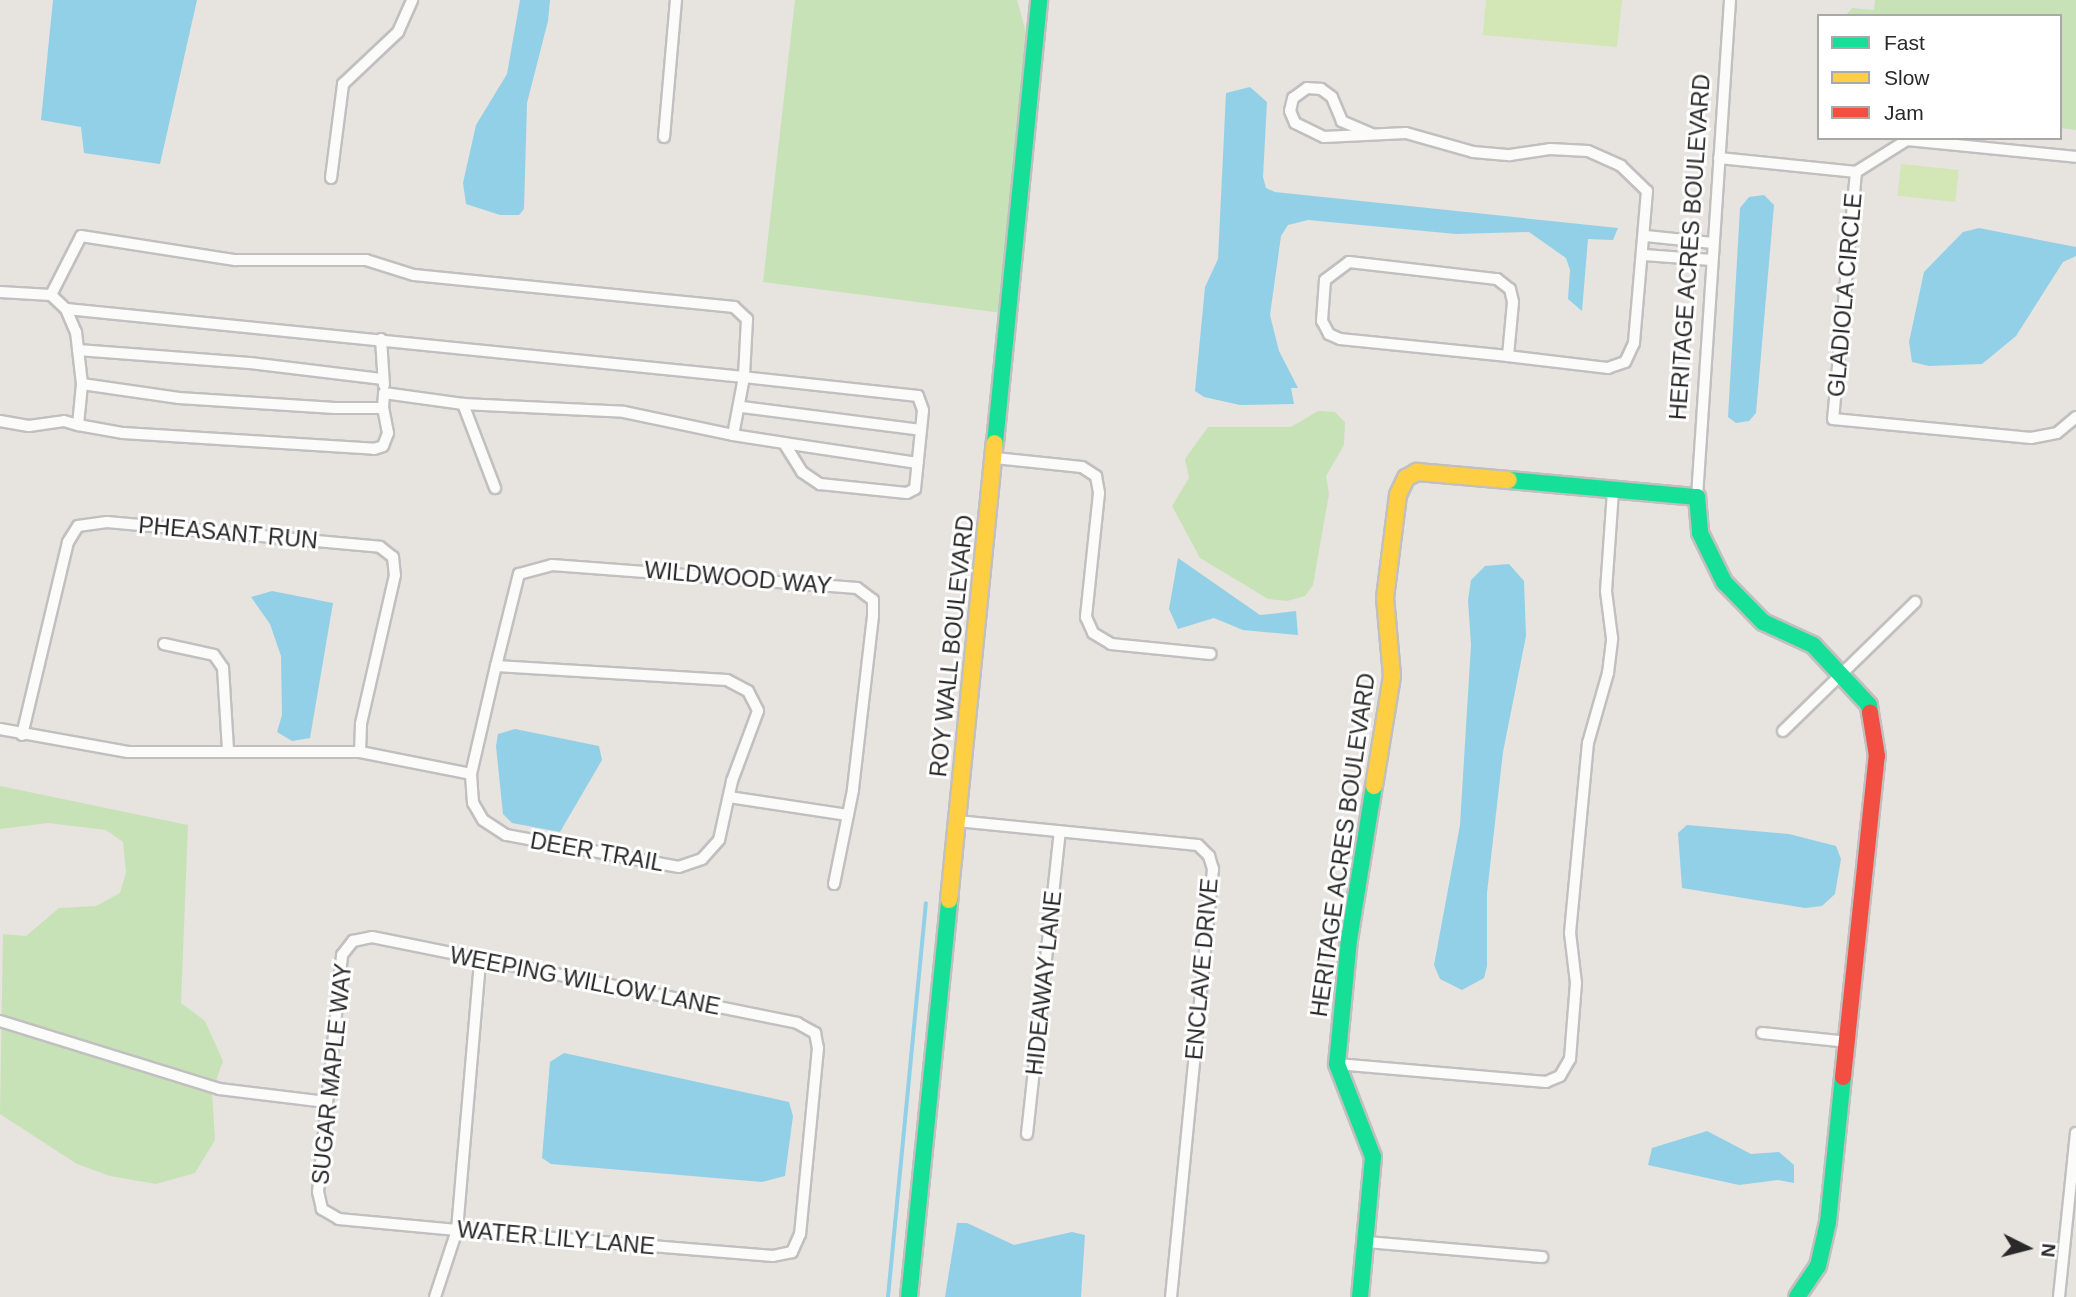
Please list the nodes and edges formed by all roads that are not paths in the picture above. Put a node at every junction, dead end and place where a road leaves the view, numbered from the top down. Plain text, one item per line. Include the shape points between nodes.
1 (412, 0) edge
2 (676, 0) edge
3 (1039, 0) edge
4 (1730, 0) edge
5 (1372, 134) junction
6 (664, 137) dead end
7 (2076, 157) edge
8 (1719, 159) junction
9 (1856, 172) junction
10 (331, 178) dead end
11 (1646, 236) junction
12 (1713, 243) junction
13 (1644, 255) junction
14 (1712, 260) junction
15 (0, 292) edge
16 (51, 295) junction
17 (66, 309) junction
18 (381, 339) junction
19 (78, 350) junction
20 (1508, 356) junction
21 (744, 377) junction
22 (383, 379) junction
23 (82, 384) junction
24 (384, 393) junction
25 (463, 404) junction
26 (742, 407) junction
27 (383, 408) junction
28 (2076, 417) edge
29 (0, 421) edge
30 (78, 425) junction
31 (921, 430) junction
32 (733, 435) junction
33 (784, 443) junction
34 (995, 458) junction
35 (918, 463) junction
36 (495, 488) dead end
37 (1613, 491) junction
38 (1697, 497) junction
39 (1915, 602) dead end
40 (164, 644) dead end
41 (1211, 654) dead end
42 (496, 666) junction
43 (1839, 672) junction
44 (0, 729) edge
45 (1783, 731) dead end
46 (22, 735) junction
47 (228, 750) junction
48 (360, 752) junction
49 (471, 774) junction
50 (729, 797) junction
51 (848, 815) junction
52 (957, 821) junction
53 (1060, 831) junction
54 (834, 884) dead end
55 (354, 941) joint
56 (480, 960) junction
57 (0, 1021) edge
58 (1762, 1033) dead end
59 (1849, 1042) junction
60 (1337, 1064) junction
61 (326, 1102) junction
62 (2076, 1132) edge
63 (1027, 1134) dead end
64 (322, 1209) joint
65 (457, 1230) junction
66 (1366, 1242) junction
67 (792, 1252) joint
68 (1542, 1257) dead end
69 (435, 1297) edge
70 (909, 1297) edge
71 (1171, 1297) edge
72 (1360, 1297) edge
73 (1797, 1297) edge
74 (2059, 1297) edge

1 - 10 street via 398,32 343,84
2 - 6 street
3 - 34 street, ROY WALL BOULEVARD
4 - 8 street, HERITAGE ACRES BOULEVARD
5 - 5 street via 1331,137 1303,129 1291,117 1293,98 1307,88 1321,89 1332,97 1342,121
5 - 11 street via 1423,136 1493,154 1570,148 1605,156 1647,191
7 - 9 street via 1908,140
8 - 9 street
8 - 12 street, HERITAGE ACRES BOULEVARD
9 - 28 street, GLADIOLA CIRCLE via 1833,419 2031,438 2057,433
11 - 12 street
11 - 13 street
12 - 14 street, HERITAGE ACRES BOULEVARD
13 - 14 street
13 - 20 street via 1634,343 1625,362 1608,368
14 - 38 street, HERITAGE ACRES BOULEVARD
15 - 16 street
16 - 17 street
16 - 21 street via 81,236 234,260 366,260 414,275 733,307 747,319
17 - 18 street via 149,321 255,325
17 - 19 street
18 - 21 street
18 - 22 street
19 - 22 street
19 - 23 street
20 - 20 street via 1340,339 1329,334 1322,321 1325,279 1349,262 1497,279 1510,289 1513,302
21 - 26 street
21 - 31 street via 918,396 923,410
22 - 24 street
23 - 27 street via 179,398
23 - 30 street
24 - 25 street
24 - 27 street
25 - 32 street via 624,412
25 - 36 street
26 - 31 street
26 - 32 street
27 - 30 street via 388,433 383,446 374,449 124,433
29 - 30 street via 29,426 64,421
31 - 35 street
32 - 33 street
33 - 35 street
33 - 35 street via 802,472 820,484 907,494 915,489
34 - 41 street via 1082,467 1096,476 1099,493 1086,617 1093,633 1111,644
34 - 52 street, ROY WALL BOULEVARD
37 - 38 street, HERITAGE ACRES BOULEVARD
37 - 60 street, HERITAGE ACRES BOULEVARD via 1433,472 1410,474 1401,485 1385,598 1392,676 1349,940
37 - 60 street via 1606,591 1612,638 1608,674 1588,743 1570,933 1576,983 1570,1059 1560,1076 1546,1082
38 - 43 street, HERITAGE ACRES BOULEVARD via 1700,533 1724,582 1762,622 1813,645
39 - 43 street
40 - 47 street via 214,654 223,668
42 - 49 street, WILDWOOD WAY
42 - 50 street, DEER TRAIL via 727,680 748,691 758,711
42 - 51 street, WILDWOOD WAY via 519,574 533,567 687,573 857,588 873,600 873,616
43 - 45 street
43 - 59 street, HERITAGE ACRES BOULEVARD via 1869,705 1877,756
44 - 46 street
46 - 47 street via 128,752
46 - 48 street, PHEASANT RUN via 68,542 78,526 107,522 380,547 393,556 396,575 361,724
47 - 48 street
48 - 49 street
49 - 50 street, DEER TRAIL via 472,803 483,820 506,835 680,867 702,859 719,840
50 - 51 street
51 - 54 street, WILDWOOD WAY
52 - 53 street, ENCLAVE DRIVE
52 - 70 street, ROY WALL BOULEVARD
53 - 63 street, HIDEAWAY LANE
53 - 71 street, ENCLAVE DRIVE via 1198,845 1213,869
55 - 56 street, WEEPING WILLOW LANE via 372,937
55 - 61 street, SUGAR MAPLE WAY via 342,955
56 - 65 street
56 - 67 street, WEEPING WILLOW LANE via 797,1023 815,1033 818,1048 800,1234
57 - 61 street via 219,1089
58 - 59 street
59 - 73 street, HERITAGE ACRES BOULEVARD via 1828,1222 1818,1266
60 - 66 street, HERITAGE ACRES BOULEVARD via 1373,1157
61 - 64 street, SUGAR MAPLE WAY via 318,1192
62 - 74 street
64 - 65 street, WATER LILY LANE via 339,1219
65 - 67 street, WATER LILY LANE via 773,1256
65 - 69 street
66 - 68 street
66 - 72 street, HERITAGE ACRES BOULEVARD

